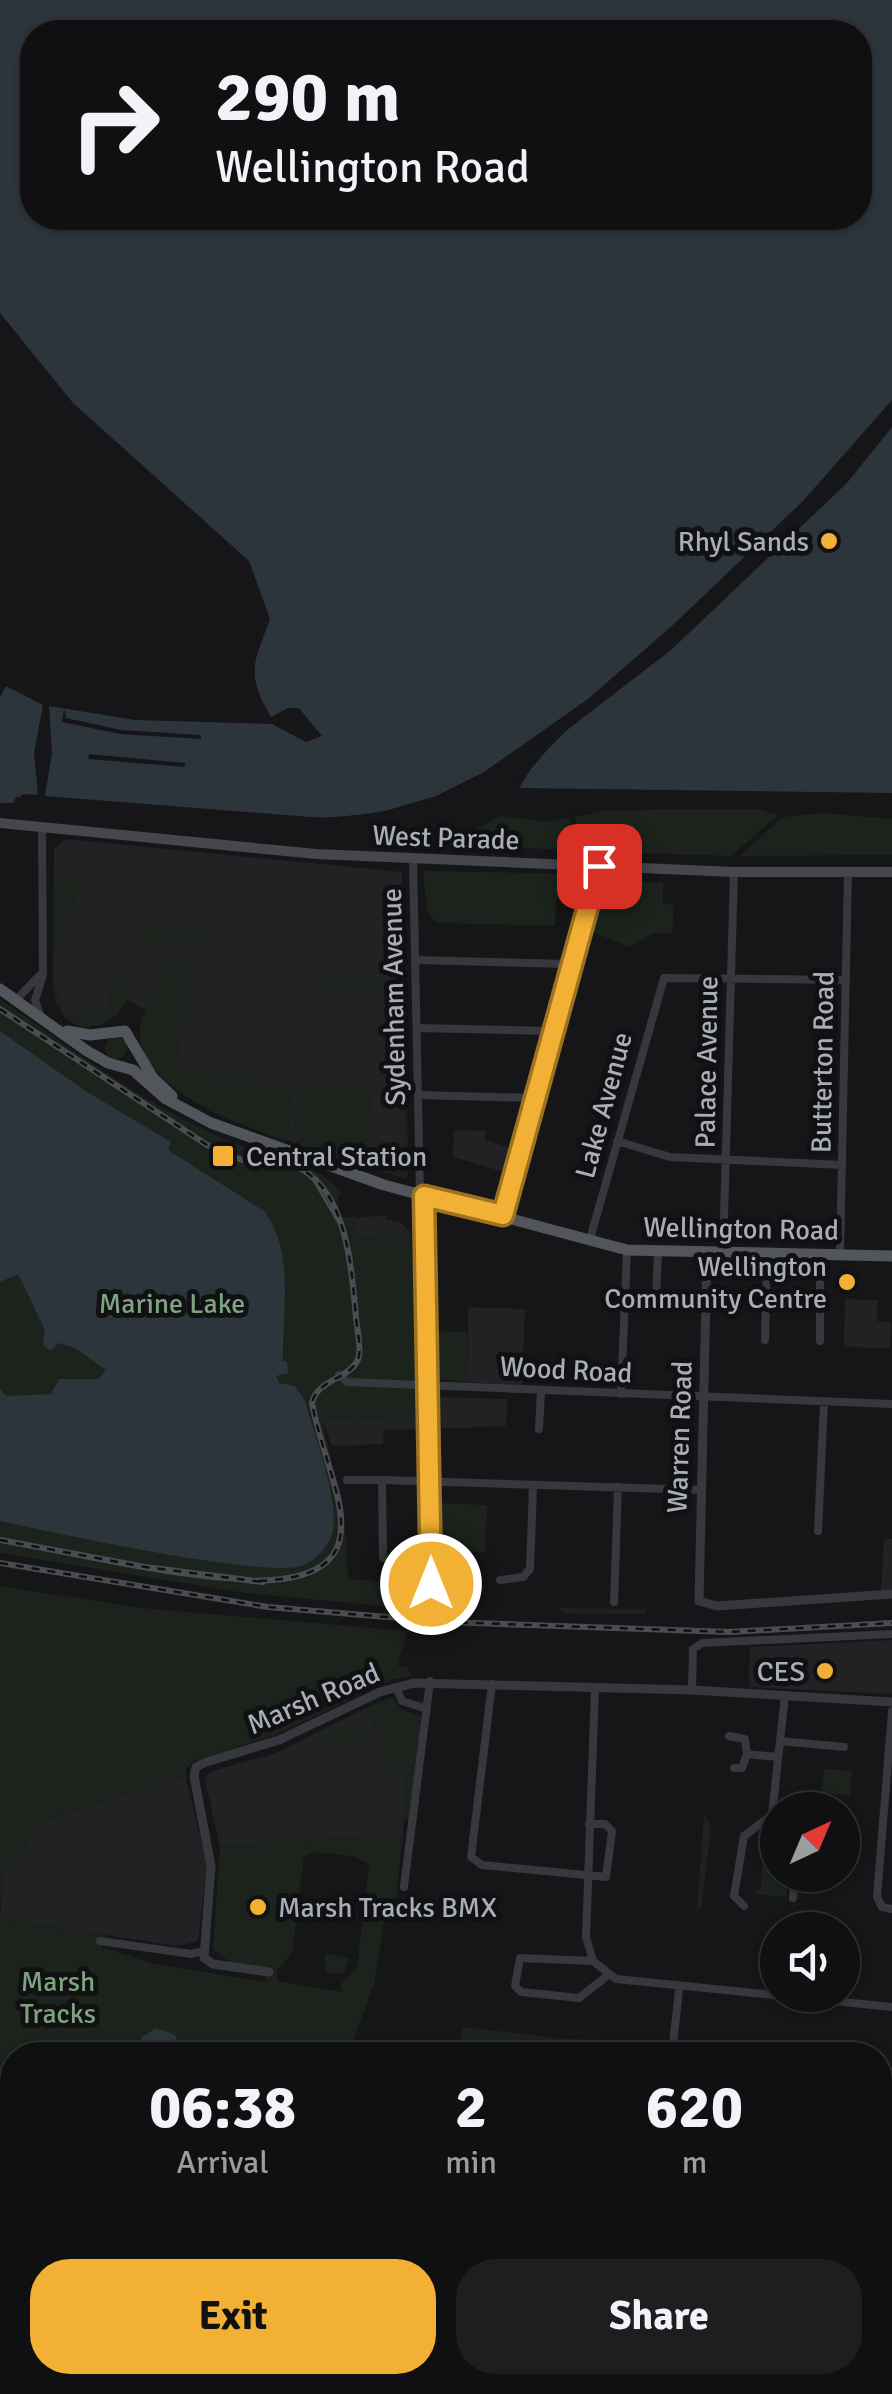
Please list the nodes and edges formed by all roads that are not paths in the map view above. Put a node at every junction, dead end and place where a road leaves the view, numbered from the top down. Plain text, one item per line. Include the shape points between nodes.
1 (0, 824) edge
2 (42, 827) junction
3 (414, 858) junction
4 (599, 866) junction
5 (848, 870) junction
6 (734, 872) junction
7 (892, 872) edge
8 (415, 960) junction
9 (570, 964) junction
10 (43, 970) junction
11 (730, 978) junction
12 (846, 980) junction
13 (0, 989) edge
14 (16, 1000) junction
15 (40, 1016) junction
16 (53, 1024) junction
17 (416, 1028) junction
18 (552, 1031) junction
19 (104, 1033) junction
20 (134, 1048) junction
21 (103, 1060) junction
22 (119, 1065) junction
23 (418, 1095) junction
24 (534, 1098) junction
25 (191, 1112) junction
26 (616, 1141) junction
27 (727, 1160) junction
28 (842, 1164) junction
29 (422, 1195) junction
30 (503, 1215) junction
31 (590, 1239) junction
32 (627, 1250) junction
33 (658, 1251) junction
34 (707, 1253) junction
35 (723, 1253) junction
36 (767, 1255) junction
37 (820, 1255) junction
38 (840, 1255) junction
39 (892, 1256) edge
40 (624, 1298) junction
41 (765, 1340) dead end
42 (820, 1341) dead end
43 (339, 1374) dead end
44 (427, 1385) junction
45 (541, 1392) junction
46 (620, 1394) junction
47 (703, 1400) junction
48 (824, 1403) junction
49 (892, 1404) edge
50 (539, 1429) dead end
51 (347, 1480) dead end
52 (382, 1480) junction
53 (431, 1481) junction
54 (534, 1484) junction
55 (618, 1487) junction
56 (700, 1490) junction
57 (818, 1531) dead end
58 (384, 1558) dead end
59 (500, 1580) dead end
60 (431, 1584) dead end
61 (892, 1594) edge
62 (614, 1602) dead end
63 (892, 1634) edge
64 (430, 1681) junction
65 (492, 1684) junction
66 (396, 1687) junction
67 (596, 1688) junction
68 (692, 1690) junction
69 (785, 1696) junction
70 (892, 1702) edge
71 (427, 1710) junction
72 (892, 1711) edge
73 (729, 1736) dead end
74 (780, 1741) junction
75 (809, 1744) junction
76 (844, 1747) dead end
77 (747, 1754) junction
78 (778, 1757) junction
79 (808, 1757) dead end
80 (734, 1768) dead end
81 (776, 1792) edge
82 (589, 1824) junction
83 (760, 1826) edge
84 (585, 1876) junction
85 (404, 1888) dead end
86 (794, 1892) edge
87 (734, 1896) junction
88 (793, 1898) dead end
89 (724, 1903) dead end
90 (744, 1906) dead end
91 (892, 1909) edge
92 (100, 1940) dead end
93 (202, 1951) junction
94 (593, 1961) junction
95 (270, 1972) dead end
96 (608, 1976) junction
97 (679, 1989) junction
98 (892, 2007) edge
99 (673, 2042) edge

1 - 2 main road, West Parade
2 - 3 main road, West Parade
2 - 10 street
3 - 4 main road, West Parade
3 - 8 street, Sydenham Avenue
4 - 6 main road, West Parade
4 - 9 street
5 - 6 main road, West Parade
5 - 7 main road, West Parade
5 - 12 street, Butterton Road
6 - 11 street, Palace Avenue
8 - 9 street
8 - 17 street, Sydenham Avenue
9 - 18 street
10 - 14 street
10 - 15 street via 35,994
11 - 12 street
11 - 26 street, Lake Avenue via 669,976 660,982
11 - 27 street, Palace Avenue
12 - 28 street, Butterton Road
13 - 14 main road
14 - 15 main road
15 - 16 main road
16 - 19 main road via 82,1035
16 - 21 main road
17 - 18 street
17 - 23 street, Sydenham Avenue
18 - 24 street
19 - 20 main road via 124,1032
19 - 21 main road via 98,1046
20 - 22 main road
20 - 25 main road, Wellington Road via 153,1078
21 - 22 main road
22 - 25 main road, Wellington Road
23 - 24 street
23 - 29 street, Sydenham Avenue
24 - 30 street
25 - 29 main road, Wellington Road via 276,1149
26 - 27 street via 670,1157
26 - 31 street, Lake Avenue
27 - 28 street
27 - 35 street, Palace Avenue
28 - 38 street, Butterton Road
29 - 30 main road, Wellington Road
29 - 44 street, Sydenham Avenue
30 - 31 main road, Wellington Road
31 - 32 main road, Wellington Road
32 - 33 main road, Wellington Road
32 - 40 street
33 - 34 main road, Wellington Road
33 - 40 street via 659,1303
34 - 35 main road, Wellington Road
34 - 47 street, Warren Road
35 - 36 main road, Wellington Road
36 - 37 main road, Wellington Road
36 - 41 street
37 - 38 main road, Wellington Road
37 - 42 street
38 - 39 main road, Wellington Road
40 - 46 street
43 - 44 street, Wood Road via 347,1382
44 - 45 street, Wood Road
44 - 53 street, Sydenham Avenue
45 - 46 street, Wood Road
45 - 50 street
46 - 47 street, Wood Road
47 - 48 street, Wood Road
47 - 56 street, Warren Road
48 - 49 street, Wood Road
48 - 57 street
51 - 52 street
52 - 53 street
52 - 58 street
53 - 54 street
53 - 60 street, Sydenham Avenue
54 - 55 street
54 - 59 street via 530,1569
55 - 56 street
55 - 62 street
56 - 61 street, Warren Road via 703,1605
63 - 68 street via 702,1644 693,1649
64 - 65 street, Marsh Road
64 - 66 street, Marsh Road
64 - 71 street
65 - 67 street, Marsh Road
65 - 84 street via 471,1857 482,1864
66 - 71 street via 402,1701
66 - 93 street, Marsh Road via 279,1740 196,1767 212,1866
67 - 68 street, Marsh Road
67 - 82 street
68 - 69 street, Marsh Road
69 - 70 street, Marsh Road
69 - 74 street
71 - 85 street
72 - 91 street via 880,1904
73 - 77 street via 745,1739
74 - 75 street
74 - 78 street
75 - 76 street
75 - 79 street
77 - 78 street
77 - 80 street via 744,1767
78 - 81 street
82 - 84 street
82 - 84 street via 610,1828 610,1870 603,1878
83 - 87 street via 744,1836
84 - 94 street
86 - 88 street
87 - 89 street
87 - 90 street
92 - 93 street
93 - 95 street via 213,1964
94 - 96 street
94 - 96 street via 520,1958 515,1986 579,1998
96 - 97 street
97 - 98 street
97 - 99 street

